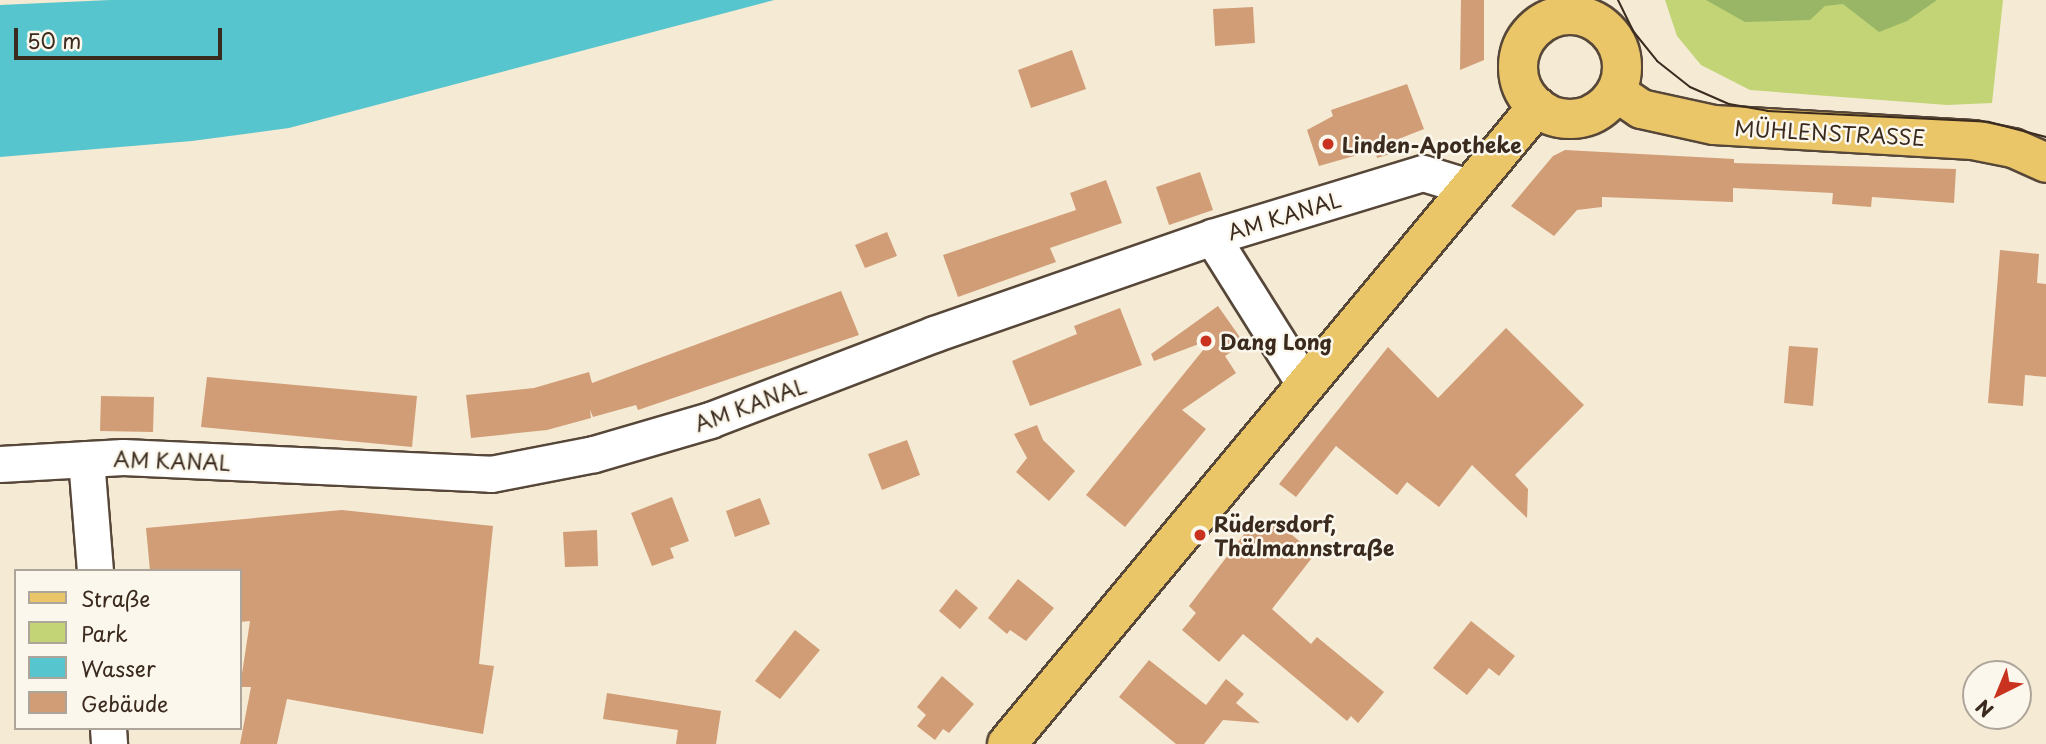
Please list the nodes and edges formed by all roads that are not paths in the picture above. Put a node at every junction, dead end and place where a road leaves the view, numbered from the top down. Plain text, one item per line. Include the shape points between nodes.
1 (1610, 13) edge
2 (1616, 92) junction
3 (1537, 107) junction
4 (2046, 163) edge
5 (1469, 187) junction
6 (1212, 237) junction
7 (1305, 385) junction
8 (86, 458) junction
9 (0, 464) edge
10 (95, 569) edge
11 (1007, 744) edge

1 - 2 main road via 1621,58
1 - 3 main road via 1590,18 1565,15 1542,22 1530,33 1521,47 1519,80
2 - 3 main road via 1606,104 1580,118 1550,115
2 - 4 main road, MÜHLENSTRASSE via 1641,109 1704,123 1749,130 1973,140 2013,148
3 - 5 main road
5 - 6 street, AM KANAL via 1423,173
5 - 7 main road
6 - 7 street
6 - 8 street, AM KANAL via 934,334 710,421 594,454 491,474
7 - 11 main road
8 - 9 street, AM KANAL
8 - 10 street

